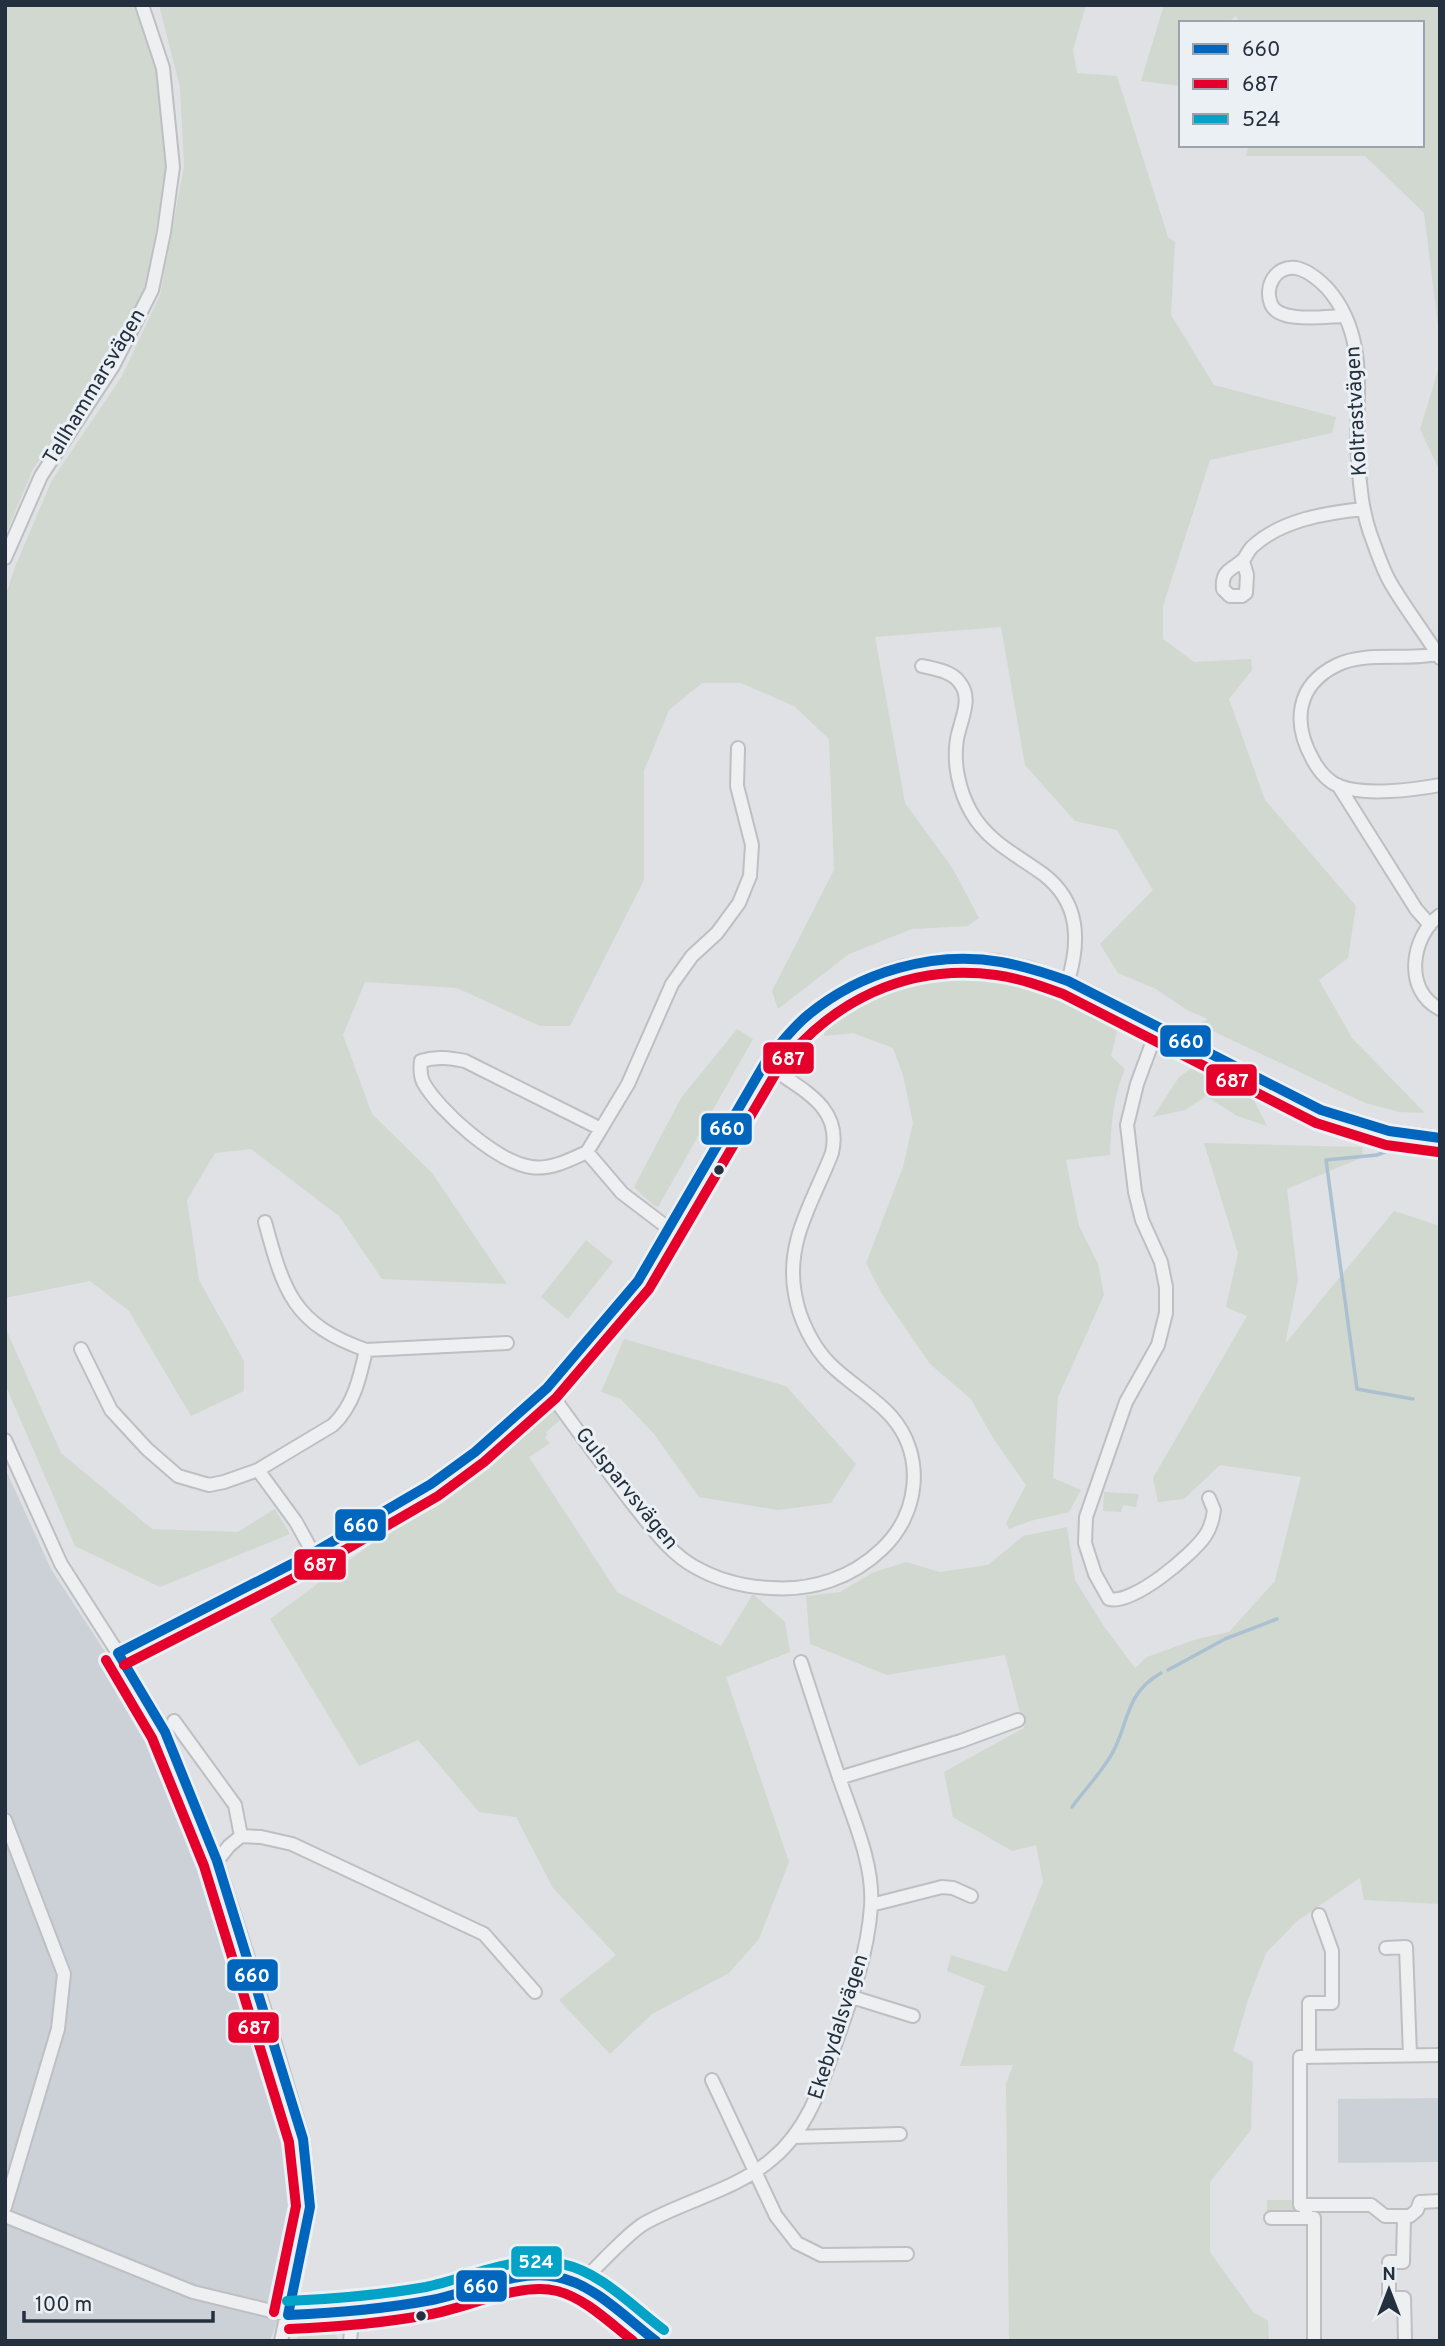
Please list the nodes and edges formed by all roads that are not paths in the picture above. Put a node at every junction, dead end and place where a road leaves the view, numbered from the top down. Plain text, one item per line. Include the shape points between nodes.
1 (142, 5) edge
2 (1345, 316) junction
3 (1363, 509) junction
4 (5, 558) edge
5 (1242, 561) dead end
6 (1439, 656) edge
7 (922, 666) dead end
8 (738, 748) dead end
9 (1338, 785) junction
10 (1440, 785) edge
11 (1440, 915) edge
12 (1430, 925) junction
13 (1068, 981) junction
14 (1440, 1009) edge
15 (1158, 1027) junction
16 (765, 1063) junction
17 (601, 1129) junction
18 (1440, 1138) edge
19 (587, 1152) junction
20 (265, 1222) dead end
21 (668, 1228) junction
22 (499, 1346) dead end
23 (81, 1349) dead end
24 (366, 1350) junction
25 (547, 1388) junction
26 (5, 1440) edge
27 (258, 1470) junction
28 (1209, 1498) dead end
29 (313, 1553) junction
30 (118, 1653) junction
31 (801, 1661) dead end
32 (1018, 1720) dead end
33 (174, 1721) dead end
34 (839, 1778) junction
35 (5, 1820) edge
36 (241, 1836) junction
37 (218, 1861) junction
38 (971, 1896) dead end
39 (872, 1905) junction
40 (1319, 1915) dead end
41 (1386, 1948) dead end
42 (535, 1992) dead end
43 (852, 1997) junction
44 (913, 2016) dead end
45 (1410, 2055) junction
46 (1440, 2055) edge
47 (1309, 2057) junction
48 (712, 2080) dead end
49 (900, 2134) dead end
50 (794, 2137) junction
51 (754, 2173) junction
52 (1440, 2201) edge
53 (5, 2207) edge
54 (1306, 2212) junction
55 (5, 2216) edge
56 (1404, 2216) junction
57 (1271, 2218) dead end
58 (907, 2254) dead end
59 (578, 2285) junction
60 (353, 2312) junction
61 (288, 2315) junction
62 (281, 2341) edge
63 (350, 2341) edge
64 (656, 2341) edge
65 (1314, 2341) edge
66 (1405, 2341) edge

1 - 4 street, Tallhammarsvägen via 163,68 173,167 152,290 113,366 41,476
2 - 2 street, Koltrastvägen via 1323,284 1300,269 1281,270 1272,281 1270,301 1278,312 1293,317
2 - 3 street, Koltrastvägen via 1357,357
3 - 5 street via 1296,522 1260,540
3 - 6 street, Koltrastvägen via 1390,582
6 - 9 street via 1349,660 1317,680 1303,699 1299,723 1316,765
7 - 13 street via 946,672 962,684 966,696 957,740 957,770 971,812 987,833 1045,876 1069,907 1075,939
8 - 17 street via 737,786 752,845 750,876 739,903 672,984 628,1084
9 - 10 street via 1354,790
9 - 12 street
11 - 12 street
12 - 14 street via 1416,952 1417,981 1426,999
13 - 15 street
13 - 16 street via 998,961 961,959 905,966 843,991 817,1009
15 - 18 street via 1321,1110 1389,1131
15 - 28 street via 1127,1133 1142,1220 1161,1262 1166,1313 1158,1345 1126,1402 1086,1517 1085,1543 1105,1594 1121,1599 1174,1567 1205,1536 1214,1510
16 - 21 street
16 - 25 street, Gulsparvsvägen via 819,1102 832,1121 832,1153 797,1235 792,1259 795,1295 818,1349 890,1415 909,1445 914,1489 898,1533 855,1570 814,1586 751,1587 717,1577 693,1566 662,1540
17 - 19 street
17 - 19 street via 465,1061 445,1057 421,1061 422,1080 442,1107 475,1139 513,1162 532,1168 550,1166
19 - 21 street via 622,1193
20 - 24 street via 277,1266 298,1307 323,1330
21 - 25 street via 638,1281
22 - 24 street
23 - 27 street via 111,1410 178,1476 209,1485
24 - 27 street via 343,1415
25 - 29 street via 431,1484
26 - 30 street via 61,1563
27 - 29 street
29 - 30 street
30 - 37 street via 164,1732
31 - 34 street, Ekebydalsvägen
32 - 34 street
33 - 36 street via 235,1805
34 - 39 street, Ekebydalsvägen via 861,1843
35 - 53 street via 64,1974 58,2029
36 - 37 street
36 - 42 street via 292,1844 484,1934
37 - 61 street via 303,2139 310,2207
38 - 39 street via 942,1886
39 - 43 street, Ekebydalsvägen
40 - 47 street via 1332,1951 1332,2003 1310,2003
41 - 45 street via 1406,1947
43 - 44 street
43 - 50 street, Ekebydalsvägen via 811,2111
45 - 46 street
45 - 47 street
47 - 54 street via 1300,2057 1300,2205
48 - 51 street
49 - 50 street
50 - 51 street, Ekebydalsvägen
51 - 58 street via 776,2216 797,2243 821,2255
51 - 59 street, Ekebydalsvägen via 642,2225
52 - 56 street via 1420,2202 1414,2214
54 - 56 street via 1371,2205 1385,2216
54 - 57 street
54 - 65 street via 1314,2218
55 - 61 street via 193,2292
56 - 66 street via 1403,2262 1389,2262 1389,2298 1404,2298
59 - 60 street via 558,2277 510,2279 453,2295
59 - 64 street
60 - 61 street
60 - 63 street
61 - 62 street

